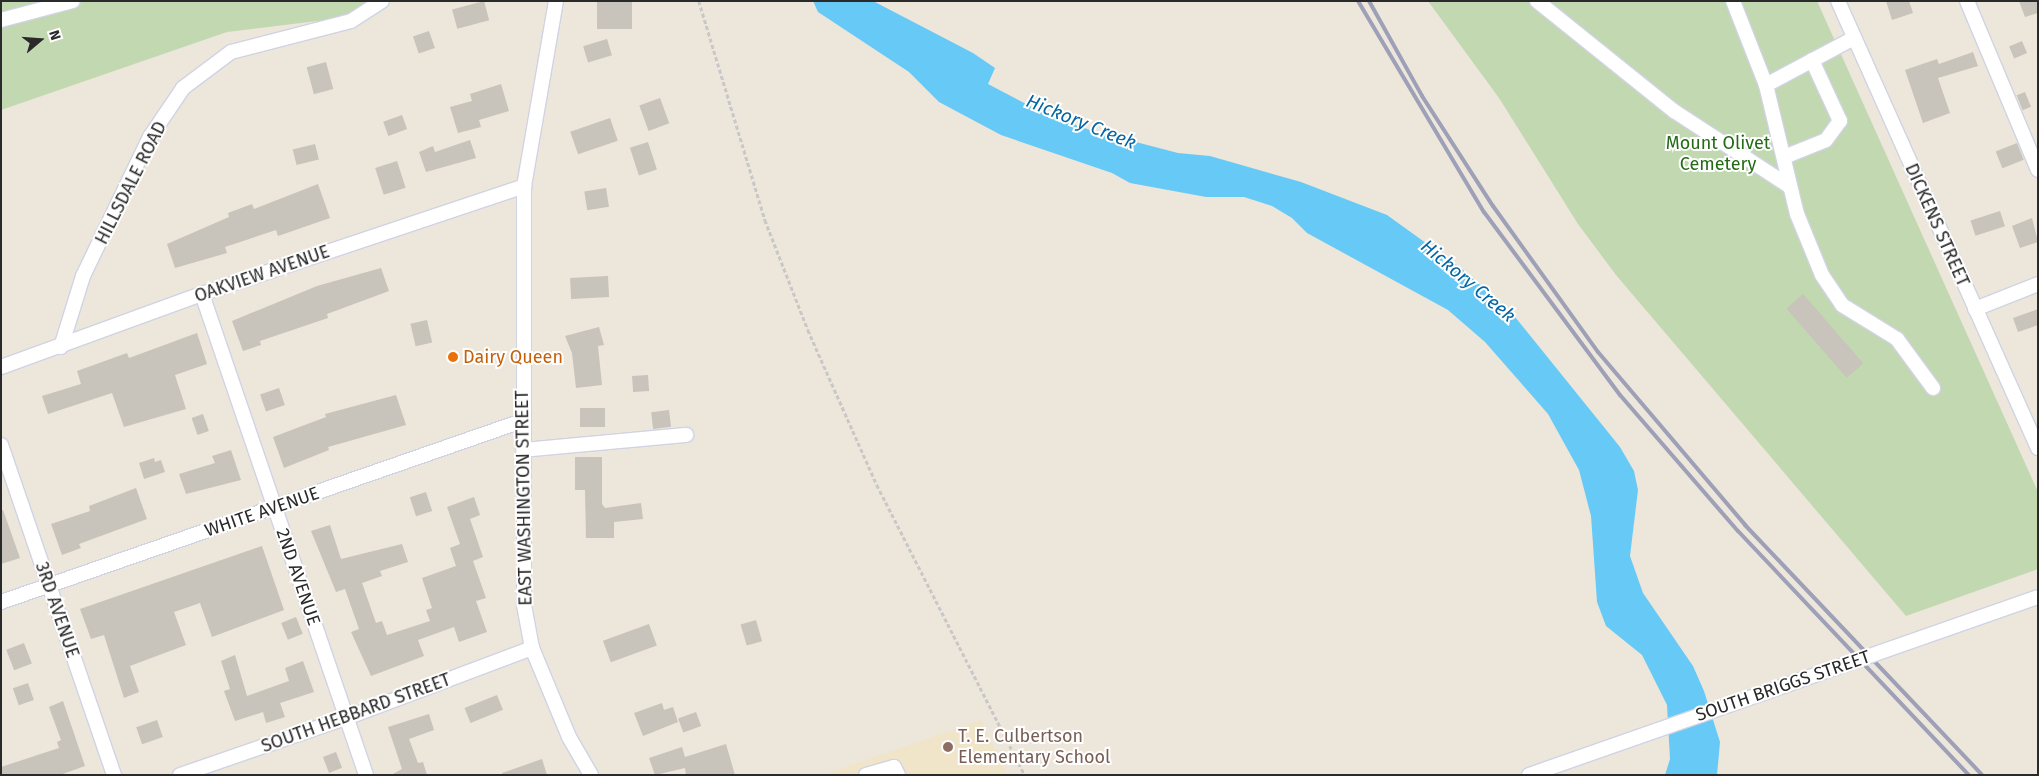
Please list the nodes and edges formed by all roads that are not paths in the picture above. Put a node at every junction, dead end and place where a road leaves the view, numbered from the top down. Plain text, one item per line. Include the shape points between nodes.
1 (73, 1) edge
2 (382, 1) edge
3 (556, 1) edge
4 (1733, 1) edge
5 (1838, 1) edge
6 (1967, 1) edge
7 (1539, 3) edge
8 (1, 20) edge
9 (1854, 38) junction
10 (1812, 60) junction
11 (1766, 85) junction
12 (1784, 157) junction
13 (2038, 170) edge
14 (524, 186) junction
15 (1789, 186) junction
16 (2038, 284) edge
17 (202, 294) junction
18 (1975, 309) junction
19 (61, 347) junction
20 (1, 367) edge
21 (1933, 388) dead end
22 (522, 421) junction
23 (686, 435) dead end
24 (1, 445) edge
25 (2038, 448) edge
26 (522, 450) junction
27 (274, 507) junction
28 (48, 586) junction
29 (2038, 597) edge
30 (1, 602) edge
31 (532, 648) junction
32 (346, 718) junction
33 (114, 775) edge
34 (180, 775) edge
35 (366, 775) edge
36 (591, 775) edge
37 (866, 775) edge
38 (898, 775) edge
39 (1529, 775) edge

1 - 8 street
2 - 19 street, HILLSDALE ROAD via 351,21 231,52 183,88 150,137 84,276
3 - 14 street, EAST WASHINGTON STREET
4 - 11 street
5 - 9 street, DICKENS STREET
6 - 13 street
7 - 15 street via 1674,111
9 - 10 street
9 - 18 street, DICKENS STREET
10 - 11 street
10 - 12 street via 1840,122 1826,140
11 - 12 street
12 - 15 street
14 - 17 street, OAKVIEW AVENUE
14 - 22 street, EAST WASHINGTON STREET
15 - 21 street via 1809,247 1831,290 1842,305 1897,339
16 - 18 street
17 - 19 street, OAKVIEW AVENUE
17 - 27 street, 2ND AVENUE
18 - 25 street, DICKENS STREET
19 - 20 street, OAKVIEW AVENUE
22 - 26 street, EAST WASHINGTON STREET
22 - 27 street, WHITE AVENUE
23 - 26 street
24 - 28 street, 3RD AVENUE
26 - 31 street, EAST WASHINGTON STREET via 524,605
27 - 28 street, WHITE AVENUE
27 - 32 street, 2ND AVENUE
28 - 30 street, WHITE AVENUE
28 - 33 street, 3RD AVENUE
29 - 39 street, SOUTH BRIGGS STREET, bridge
31 - 32 street, SOUTH HEBBARD STREET
31 - 36 street, EAST WASHINGTON STREET via 570,737
32 - 34 street, SOUTH HEBBARD STREET
32 - 35 street, 2ND AVENUE
37 - 38 street via 894,767

